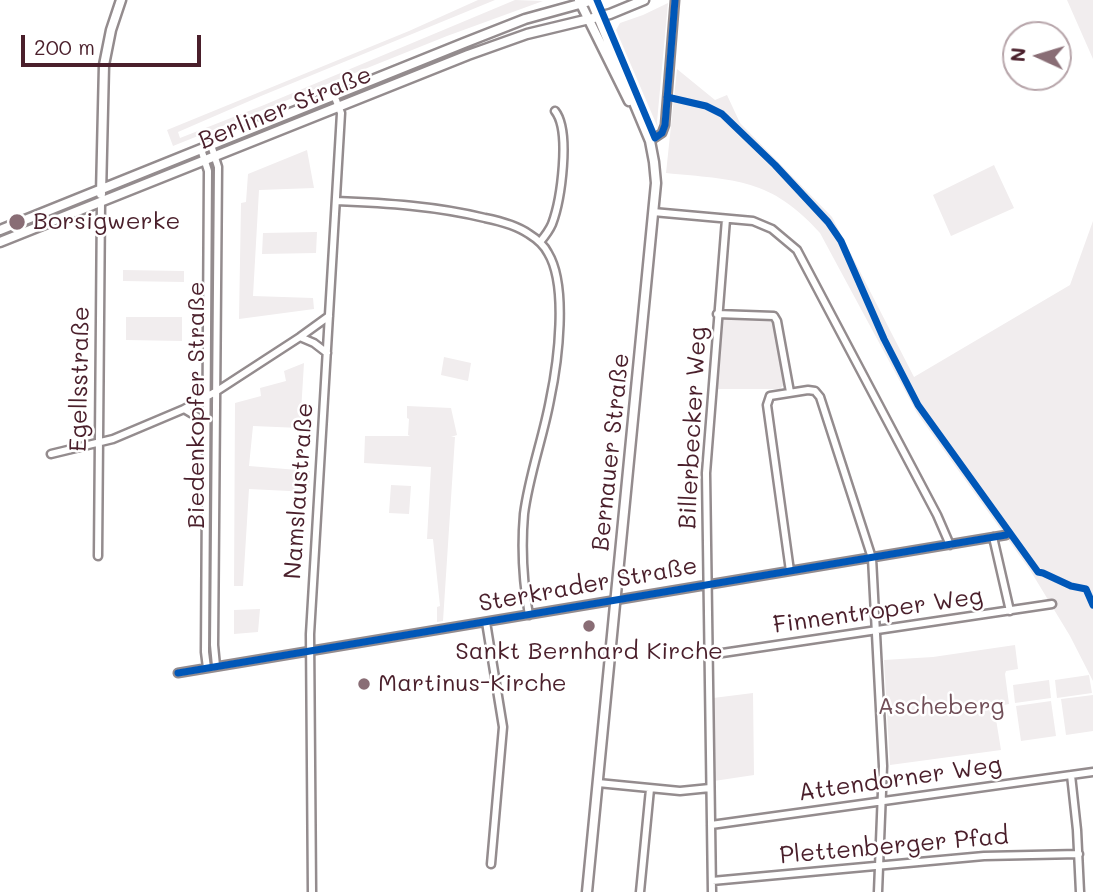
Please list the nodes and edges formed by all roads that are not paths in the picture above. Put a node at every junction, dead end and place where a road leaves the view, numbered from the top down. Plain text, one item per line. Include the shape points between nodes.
1 (121, 0) edge
2 (592, 0) edge
3 (644, 0) edge
4 (675, 0) edge
5 (580, 2) edge
6 (599, 16) junction
7 (588, 19) junction
8 (334, 95) junction
9 (339, 108) junction
10 (555, 111) dead end
11 (649, 139) junction
12 (211, 145) junction
13 (201, 149) junction
14 (215, 157) junction
15 (205, 161) junction
16 (101, 190) junction
17 (336, 201) junction
18 (101, 202) junction
19 (653, 212) junction
20 (726, 219) junction
21 (0, 230) edge
22 (0, 242) edge
23 (540, 242) junction
24 (718, 314) junction
25 (329, 316) junction
26 (300, 337) junction
27 (327, 352) junction
28 (217, 391) junction
29 (790, 392) junction
30 (206, 396) junction
31 (184, 409) junction
32 (206, 427) junction
33 (217, 428) junction
34 (99, 443) junction
35 (51, 454) dead end
36 (1006, 535) dead end
37 (993, 537) junction
38 (950, 545) junction
39 (98, 555) dead end
40 (872, 558) junction
41 (790, 571) junction
42 (708, 585) junction
43 (615, 601) junction
44 (1052, 604) dead end
45 (1010, 611) junction
46 (529, 615) junction
47 (486, 622) junction
48 (875, 631) junction
49 (311, 651) junction
50 (709, 655) junction
51 (216, 666) junction
52 (207, 668) junction
53 (178, 673) dead end
54 (1093, 772) edge
55 (1071, 775) junction
56 (598, 783) junction
57 (710, 788) junction
58 (650, 789) junction
59 (882, 801) junction
60 (711, 825) junction
61 (1079, 853) junction
62 (491, 864) dead end
63 (880, 867) junction
64 (712, 881) junction
65 (312, 892) edge
66 (587, 892) edge
67 (640, 892) edge
68 (712, 892) edge
69 (878, 892) edge
70 (1080, 892) edge

1 - 16 main road via 104,65
2 - 5 main road, Berliner Straße
2 - 6 main road, Bernauer Straße
3 - 6 main road, Berliner Straße
4 - 11 street via 664,125 662,134
5 - 7 main road, Bernauer Straße
5 - 8 main road, Berliner Straße via 525,19
6 - 7 main road, Berliner Straße
6 - 11 main road, Bernauer Straße
7 - 9 main road, Berliner Straße via 487,48
7 - 11 main road, Bernauer Straße
8 - 9 street, Namslaustraße
8 - 12 main road, Berliner Straße
9 - 14 main road, Berliner Straße
9 - 17 street, Namslaustraße
10 - 23 street via 562,129 561,180 552,224
11 - 19 main road, Bernauer Straße via 656,183
12 - 13 main road, Berliner Straße
12 - 14 street, Biedenkopfer Straße
13 - 15 street, Biedenkopfer Straße
13 - 16 main road, Berliner Straße
14 - 15 main road, Berliner Straße
14 - 28 street, Biedenkopfer Straße
15 - 18 main road, Berliner Straße
15 - 30 street, Biedenkopfer Straße
16 - 18 main road
16 - 21 main road, Berliner Straße
17 - 23 street via 474,215 517,226
17 - 25 street, Namslaustraße
18 - 22 main road, Berliner Straße
18 - 34 street, Egellsstraße
19 - 20 street
19 - 43 main road, Bernauer Straße
20 - 24 street, Billerbecker Weg
20 - 38 street via 753,221 772,229 797,250
23 - 46 street via 556,274 559,304 550,401 525,513 522,551
24 - 29 street via 774,316
24 - 42 street, Billerbecker Weg via 706,474
25 - 26 street
25 - 27 street, Namslaustraße
26 - 27 street
26 - 28 street
27 - 49 street, Namslaustraße
28 - 30 street
28 - 33 street, Biedenkopfer Straße
29 - 40 street via 815,391 820,397
29 - 41 street via 770,396 766,405
30 - 31 street
30 - 32 street, Biedenkopfer Straße
31 - 32 street
31 - 34 street
32 - 33 street
32 - 52 street, Biedenkopfer Straße
33 - 51 street, Biedenkopfer Straße
34 - 35 street
34 - 39 street, Egellsstraße
36 - 37 street, Sterkrader Straße
37 - 38 street, Sterkrader Straße
37 - 45 street
38 - 40 street, Sterkrader Straße
40 - 41 street, Sterkrader Straße
40 - 48 street
41 - 42 street, Sterkrader Straße
42 - 43 street, Sterkrader Straße
42 - 50 street, Billerbecker Weg
43 - 46 street, Sterkrader Straße
43 - 56 main road, Bernauer Straße
44 - 45 street, Finnentroper Weg
45 - 48 street, Finnentroper Weg
46 - 47 street, Sterkrader Straße
47 - 49 street, Sterkrader Straße
47 - 62 street via 503,727
48 - 50 street, Finnentroper Weg
48 - 59 street
49 - 51 street, Sterkrader Straße
49 - 65 street, Namslaustraße
50 - 57 street, Billerbecker Weg
51 - 52 street, Sterkrader Straße
52 - 53 street, Sterkrader Straße
54 - 55 street, Attendorner Weg
55 - 59 street, Attendorner Weg
55 - 61 street
56 - 58 street
56 - 66 main road, Bernauer Straße
57 - 58 street
57 - 60 street, Billerbecker Weg
58 - 67 street
59 - 60 street, Attendorner Weg
59 - 63 street
60 - 64 street, Billerbecker Weg
61 - 63 street, Plettenberger Pfad via 984,856
61 - 70 street
63 - 64 street, Plettenberger Pfad
63 - 69 street
64 - 68 street, Billerbecker Weg

